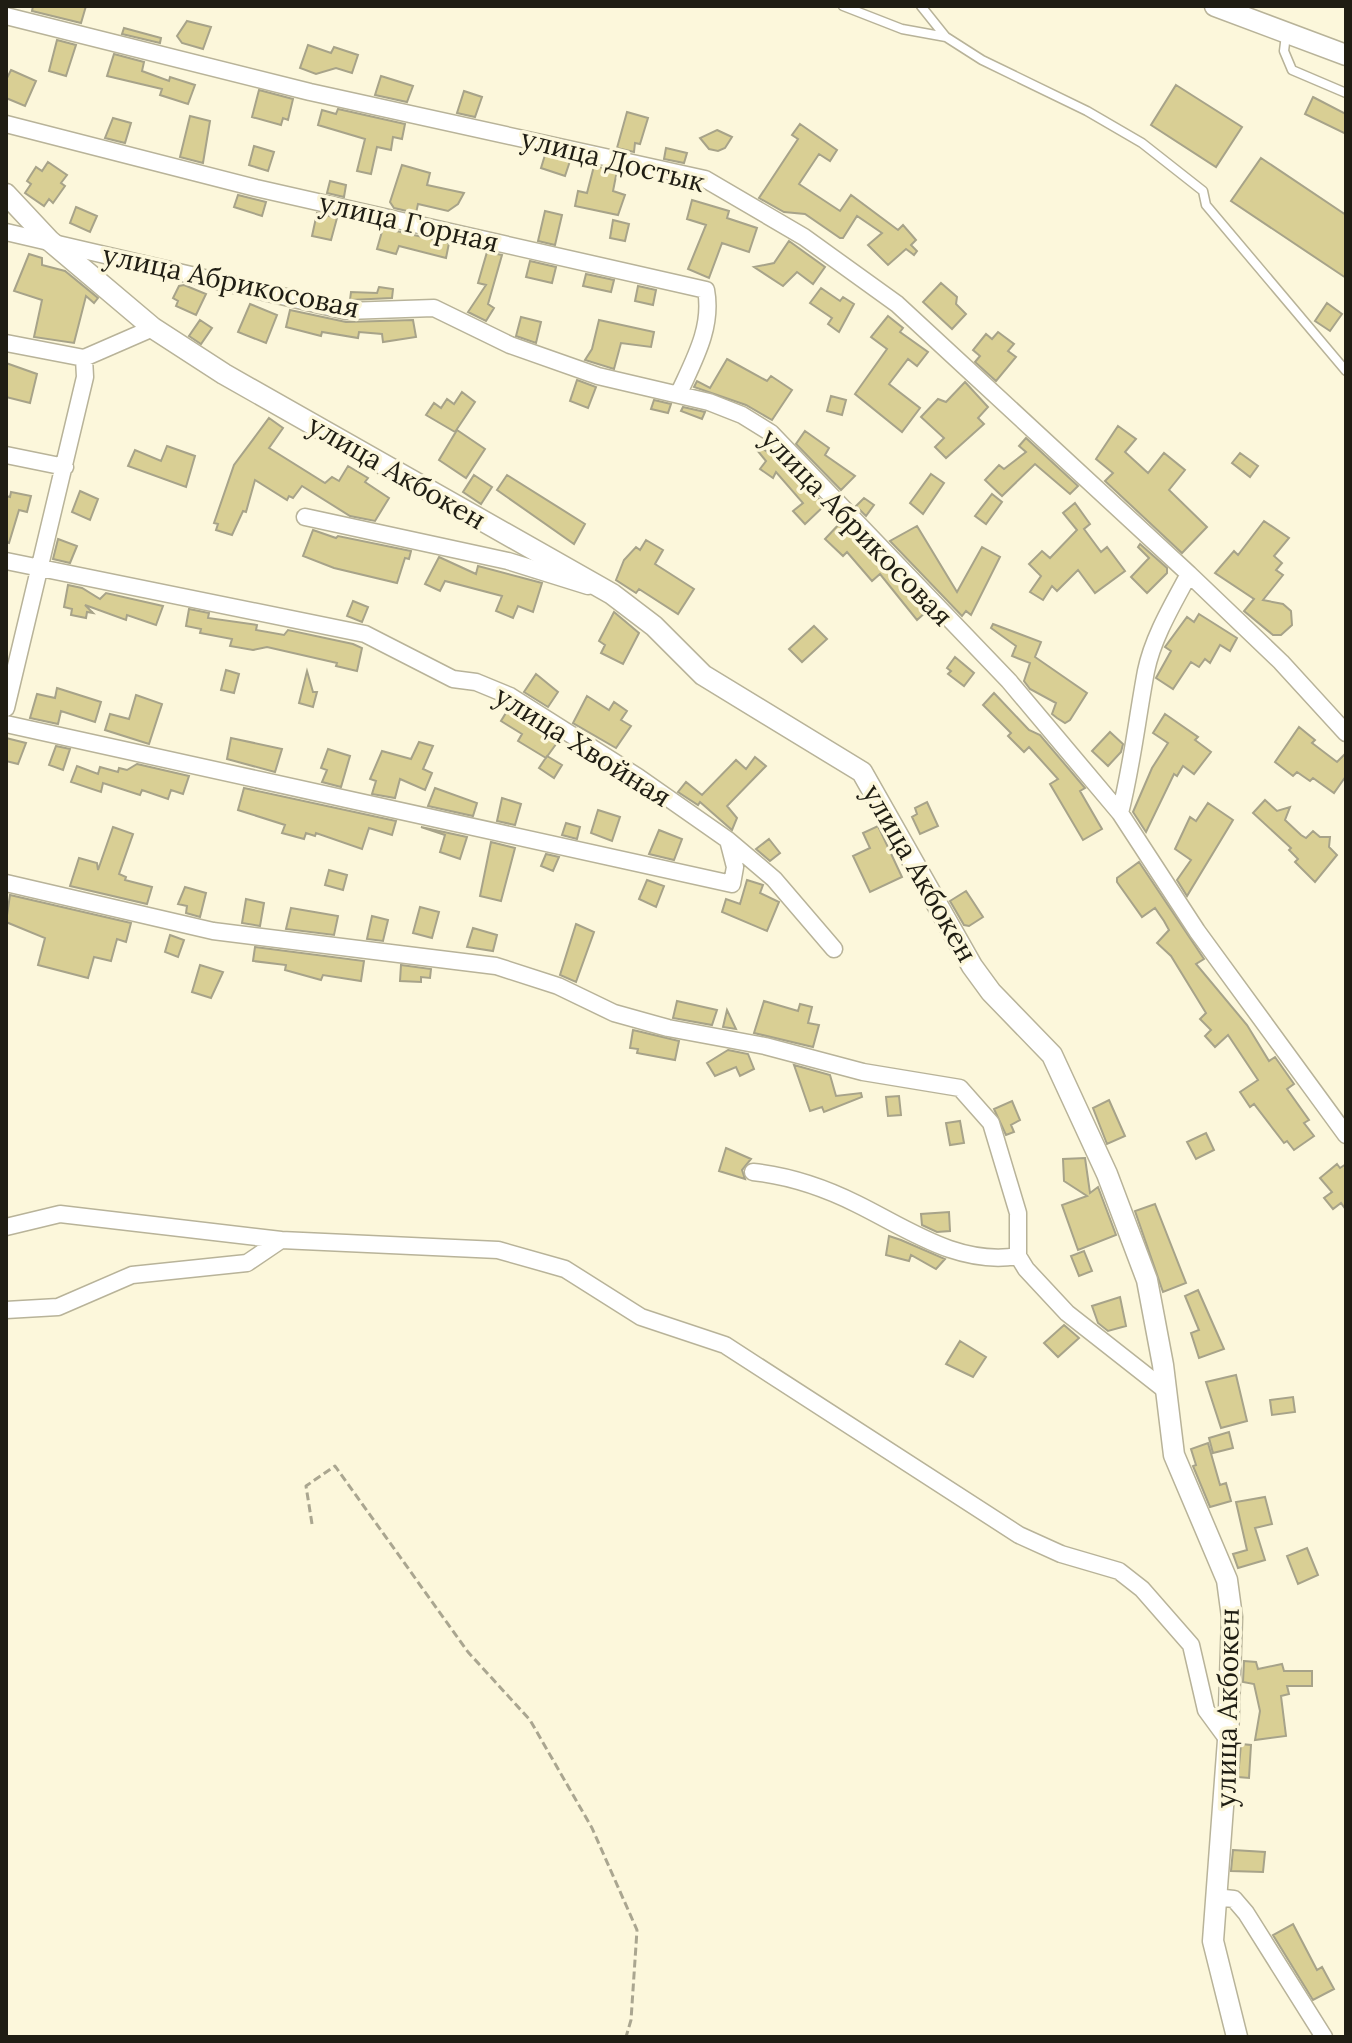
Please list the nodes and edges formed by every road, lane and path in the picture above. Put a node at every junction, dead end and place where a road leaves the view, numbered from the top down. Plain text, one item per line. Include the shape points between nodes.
1 (843, 6) edge
2 (921, 6) edge
3 (1215, 6) edge
4 (6, 16) edge
5 (1286, 33) junction
6 (946, 37) junction
7 (1346, 55) edge
8 (1346, 93) edge
9 (6, 124) edge
10 (6, 194) edge
11 (6, 232) edge
12 (50, 241) junction
13 (153, 328) junction
14 (6, 343) edge
15 (84, 358) junction
16 (1346, 371) edge
17 (679, 393) junction
18 (6, 455) edge
19 (65, 467) junction
20 (305, 517) dead end
21 (6, 561) edge
22 (40, 568) junction
23 (1189, 574) junction
24 (612, 594) junction
25 (6, 708) edge
26 (6, 724) edge
27 (1346, 733) edge
28 (1120, 813) junction
29 (728, 840) junction
30 (6, 883) edge
31 (834, 949) dead end
32 (1346, 1135) edge
33 (753, 1172) dead end
34 (6, 1227) edge
35 (281, 1240) junction
36 (1018, 1256) junction
37 (6, 1310) edge
38 (1165, 1390) junction
39 (312, 1524) dead end
40 (1228, 1740) junction
41 (1217, 1902) junction
42 (626, 2037) edge
43 (1237, 2037) edge
44 (1324, 2037) edge

1 - 6 lane via 902,29
2 - 6 lane
3 - 5 street
4 - 23 street, улица Достык via 310,92 705,179 804,237 897,304
5 - 7 street
5 - 8 lane via 1284,51 1292,70
6 - 16 lane via 1142,143 1203,191 1206,205
9 - 17 street, улица Горная via 256,188 706,290 709,315
10 - 12 street, улица Акбокен
11 - 12 street, улица Абрикосовая
12 - 13 street, улица Акбокен
12 - 17 street, улица Абрикосовая via 346,311 434,308 510,345 598,376
13 - 15 street
13 - 24 street, улица Акбокен via 224,374
14 - 15 street
15 - 19 street via 85,377
17 - 28 street, улица Абрикосовая via 742,415 797,457 1009,681
18 - 19 street
19 - 22 street
20 - 24 street via 508,561
21 - 22 street, улица Хвойная
22 - 25 street
22 - 29 street, улица Хвойная via 365,634 453,679 510,696
23 - 27 street, улица Достык
23 - 28 street via 1147,669
24 - 38 street, улица Акбокен via 654,626 703,675 862,772 972,966 1052,1055 1070,1091 1147,1280
26 - 29 street via 732,884 736,877
28 - 32 street, улица Абрикосовая via 1224,969
29 - 31 street, улица Хвойная via 774,879
30 - 36 street via 213,931 496,966 558,986 614,1013 668,1028 960,1088 991,1123 1006,1163 1018,1213
33 - 36 street via 781,1173 957,1253
34 - 35 street via 60,1214
35 - 37 street via 247,1263 132,1275 58,1307
35 - 40 street via 498,1250 565,1269 641,1317 725,1345 1019,1535 1119,1571 1142,1589 1191,1645 1206,1710
36 - 38 street via 1067,1313
38 - 40 street, улица Акбокен via 1174,1455 1227,1580 1232,1617
39 - 42 path via 306,1486 335,1466 468,1652 530,1720 592,1828 637,1930
40 - 41 street, улица Акбокен
41 - 43 street, улица Акбокен via 1213,1941
41 - 44 street via 1234,1899 1246,1913

